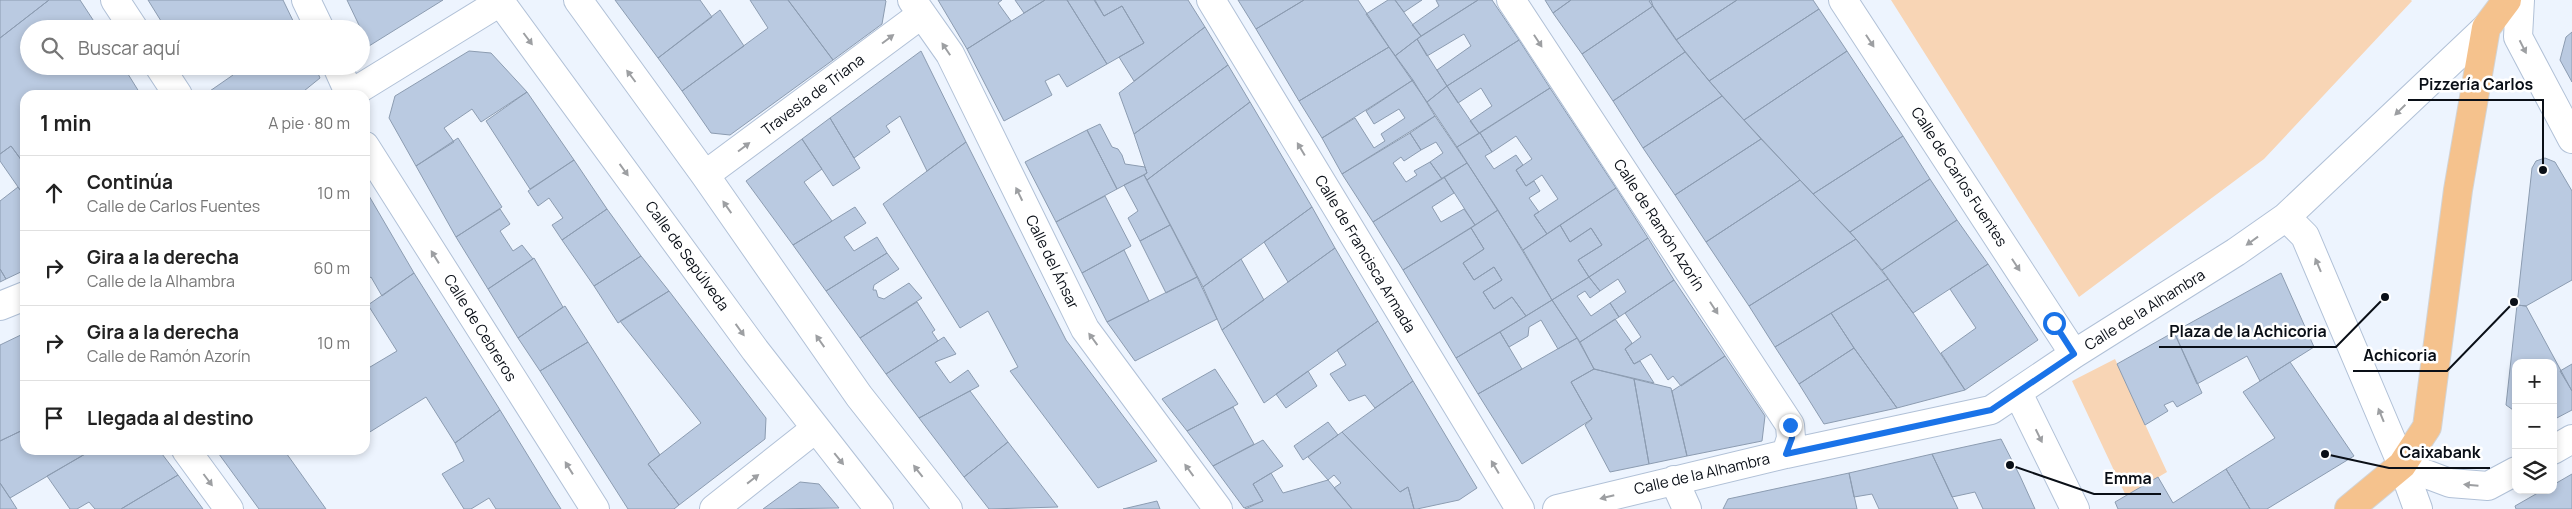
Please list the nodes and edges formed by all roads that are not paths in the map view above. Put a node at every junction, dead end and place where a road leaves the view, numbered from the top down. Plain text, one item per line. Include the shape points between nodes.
1 (115, 0) edge
2 (306, 0) edge
3 (578, 0) edge
4 (1211, 0) edge
5 (1511, 0) edge
6 (1844, 0) edge
7 (2507, 0) edge
8 (2520, 0) edge
9 (499, 1) edge
10 (917, 7) edge
11 (128, 20) edge
12 (316, 20) edge
13 (2486, 28) junction
14 (165, 75) edge
15 (341, 75) edge
16 (175, 90) edge
17 (348, 90) edge
18 (358, 90) edge
19 (2572, 139) edge
20 (370, 154) edge
21 (704, 175) junction
22 (2286, 217) junction
23 (20, 298) edge
24 (0, 306) edge
25 (2074, 354) junction
26 (2018, 392) junction
27 (815, 430) junction
28 (2572, 439) edge
29 (2555, 449) edge
30 (1786, 454) junction
31 (190, 455) edge
32 (2402, 466) junction
33 (2512, 473) edge
34 (1674, 480) junction
35 (229, 509) edge
36 (595, 509) edge
37 (714, 509) edge
38 (879, 509) edge
39 (948, 509) edge
40 (1218, 509) edge
41 (1520, 509) edge
42 (1557, 509) edge
43 (1687, 509) edge
44 (2075, 509) edge
45 (2349, 509) edge
46 (2418, 509) edge

1 - 11 street
2 - 12 street
21 -> 3 street
41 -> 4 street, Calle de Francisca Armada
5 -> 30 street, Calle de Ramón Azorín via 1790,425 1792,438
6 -> 25 street, Calle de Carlos Fuentes
7 - 13 main road, Calle de la Alhambra
8 -> 19 street via 2518,37
9 - 18 street
9 -> 27 street, Calle de Sepúlveda
21 -> 10 street, Travesía de Triana
40 -> 10 street, Calle del Ánsar via 1085,329 950,54
13 -> 22 street, Calle de la Alhambra
13 - 32 main road via 2458,190 2427,426
14 - 16 street
15 - 17 street
36 -> 20 street, Calle de Cebreros
39 -> 21 street via 859,396
22 -> 25 street, Calle de la Alhambra
32 -> 22 street via 2305,236
23 - 24 street
25 - 26 street, Calle de la Alhambra
26 - 30 street, Calle de la Alhambra via 1991,410
26 -> 44 street
37 -> 27 street
27 -> 38 street, Calle de Sepúlveda
28 - 29 street
30 - 34 street, Calle de la Alhambra
31 -> 35 street
33 -> 32 street via 2488,486 2450,483
32 - 45 main road
32 - 46 street
34 -> 42 street, Calle de la Alhambra
34 - 43 street

